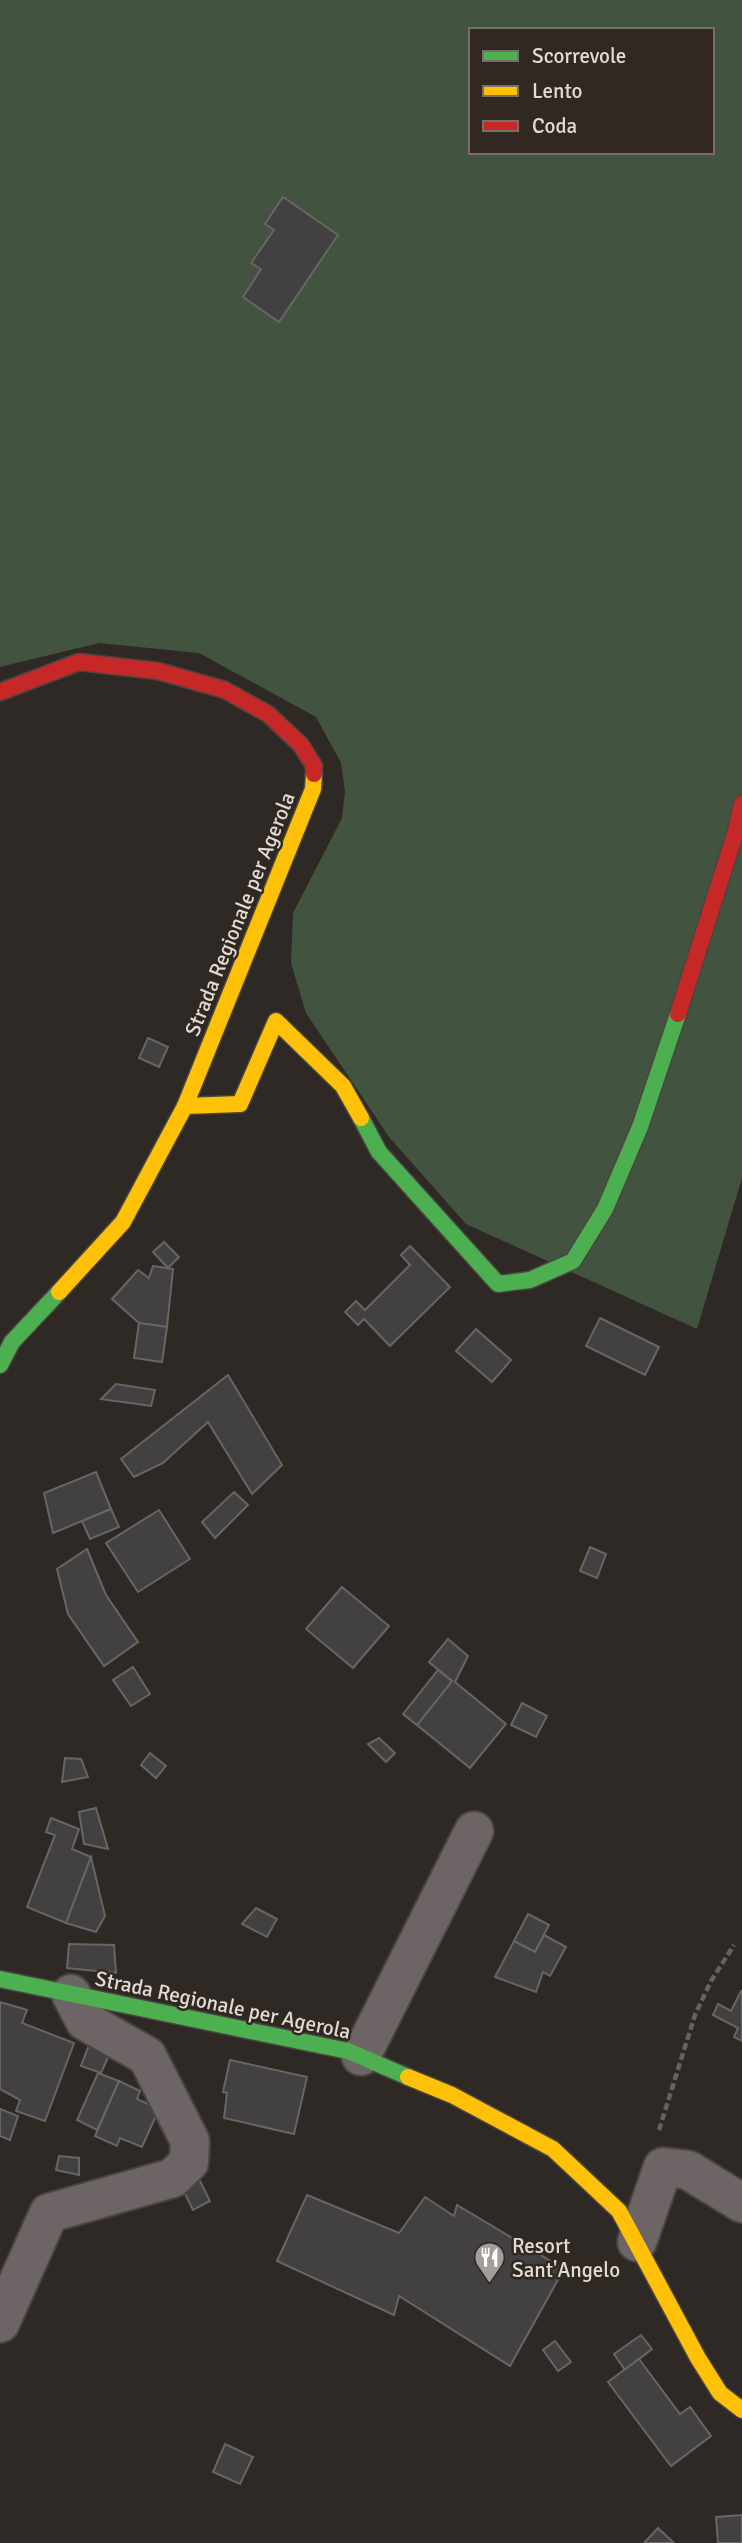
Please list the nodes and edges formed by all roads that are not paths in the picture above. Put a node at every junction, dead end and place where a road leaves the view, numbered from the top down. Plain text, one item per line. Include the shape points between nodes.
1 (0, 692) edge
2 (742, 804) edge
3 (185, 1107) junction
4 (0, 1365) edge
5 (474, 1830) dead end
6 (0, 1979) edge
7 (71, 1994) junction
8 (361, 2056) junction
9 (742, 2203) edge
10 (637, 2242) junction
11 (0, 2323) edge
12 (742, 2410) edge

1 - 3 main road, Strada Regionale per Agerola via 79,662 158,671 225,690 268,713 301,745 314,766 313,789
2 - 3 main road via 640,1128 605,1209 573,1261 530,1280 498,1284 379,1152 343,1086 276,1021 240,1104
3 - 4 main road, Strada Regionale per Agerola via 123,1222 12,1342
5 - 8 street
6 - 7 main road, Strada Regionale per Agerola
7 - 8 main road, Strada Regionale per Agerola
7 - 11 street via 85,2021 147,2056 190,2141 189,2162 173,2178 49,2213
8 - 10 main road, Strada Regionale per Agerola via 452,2095 553,2149 619,2211
9 - 10 street via 688,2170 663,2167
10 - 12 main road, Strada Regionale per Agerola via 698,2358 720,2393

